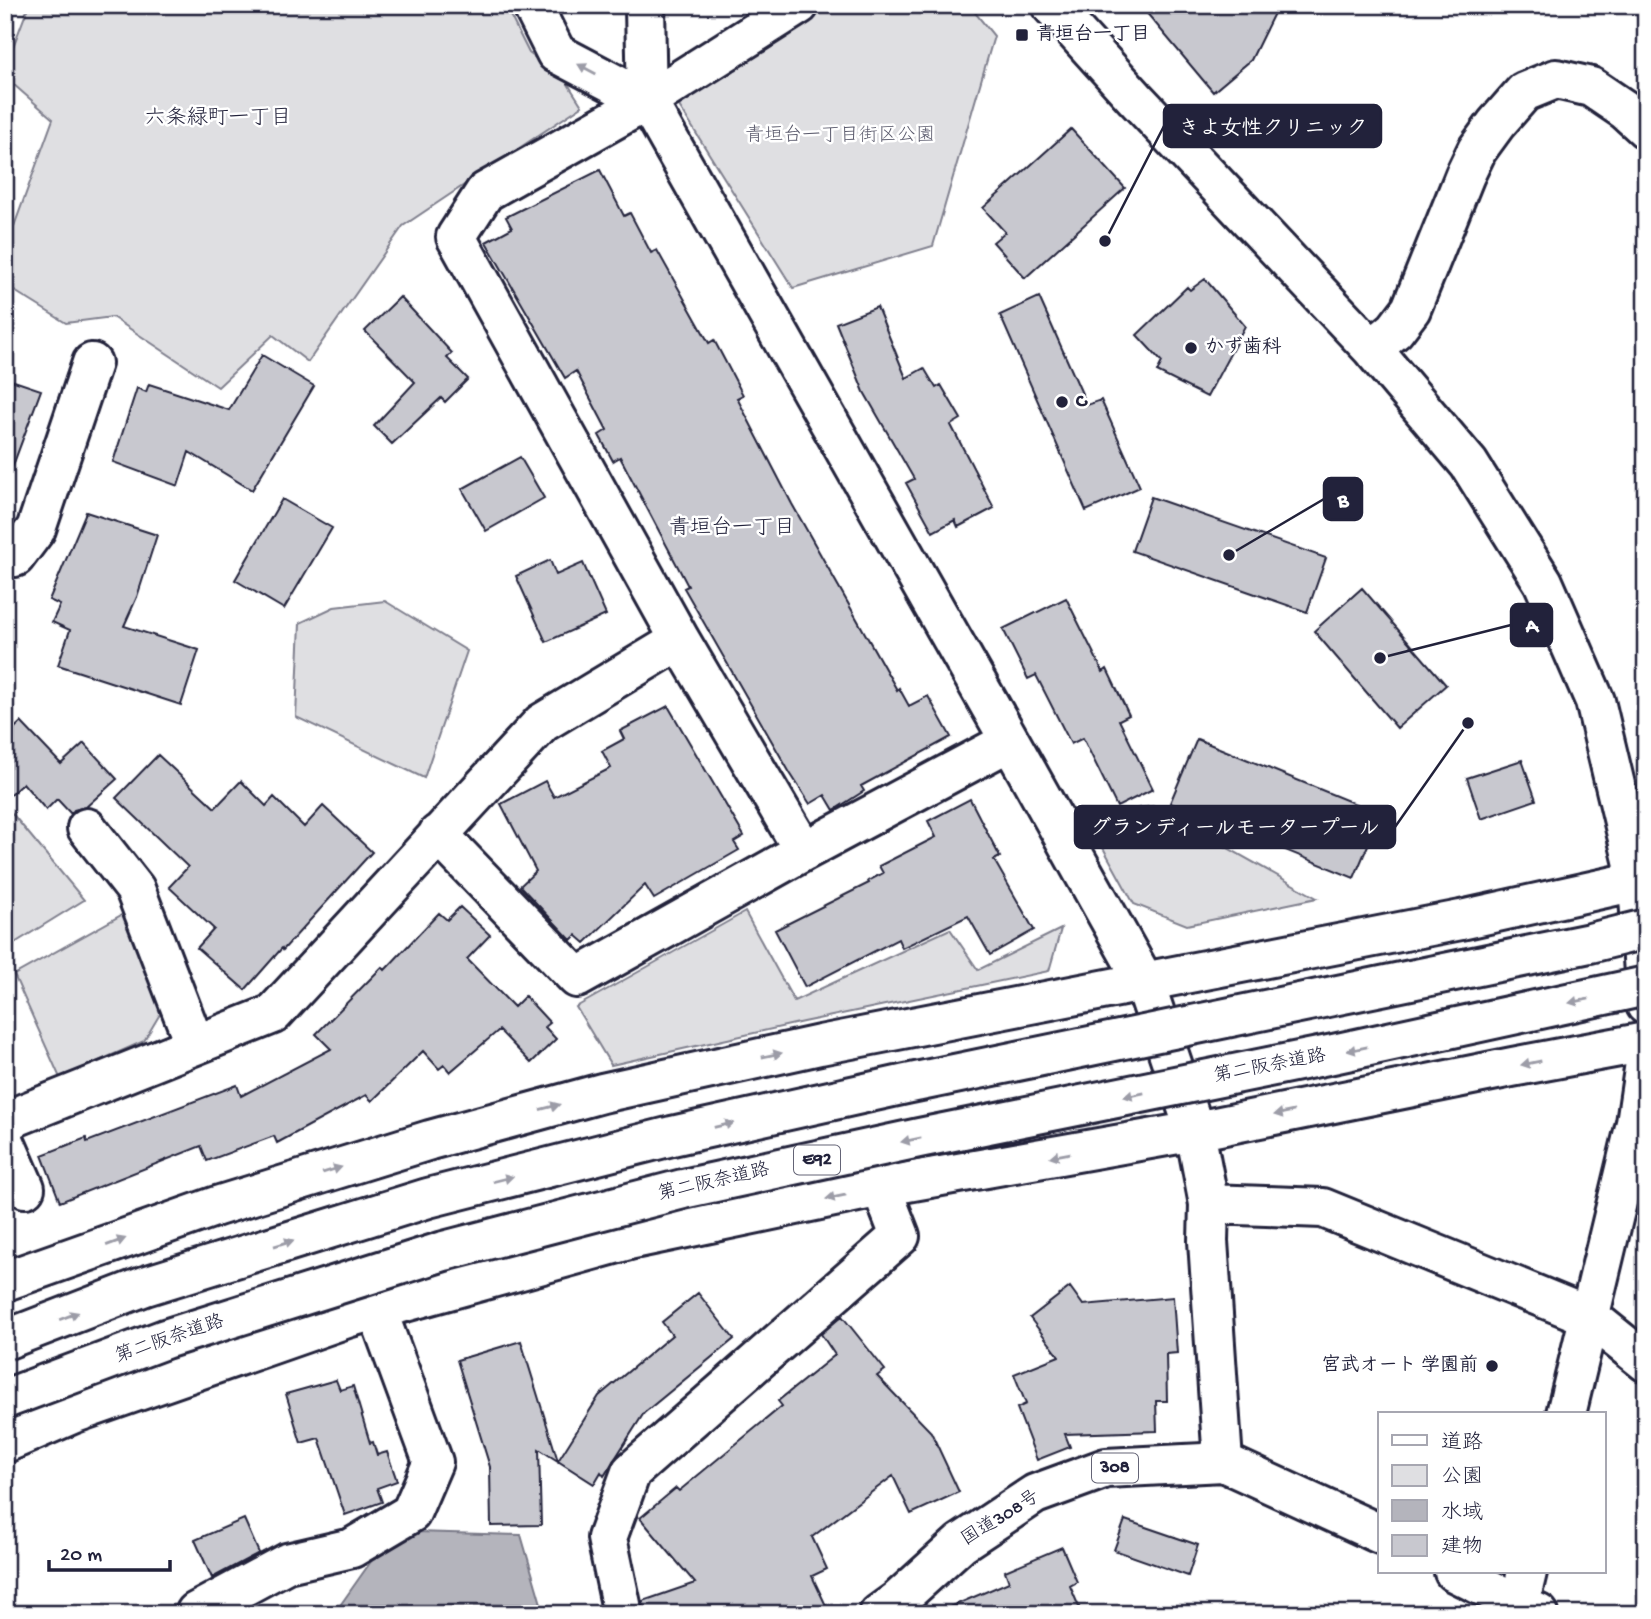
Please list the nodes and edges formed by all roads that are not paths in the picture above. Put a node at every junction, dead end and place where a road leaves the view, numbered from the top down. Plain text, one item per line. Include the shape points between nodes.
1 (532, 5) edge
2 (644, 5) edge
3 (799, 5) edge
4 (1051, 5) edge
5 (647, 101) junction
6 (1646, 129) edge
7 (1372, 349) junction
8 (92, 363) dead end
9 (9, 564) edge
10 (680, 640) junction
11 (1010, 741) junction
12 (87, 828) dead end
13 (438, 834) junction
14 (804, 850) junction
15 (1642, 880) edge
16 (1646, 929) edge
17 (1144, 981) junction
18 (1646, 986) edge
19 (1646, 1005) edge
20 (1646, 1042) edge
21 (195, 1045) junction
22 (1646, 1056) edge
23 (5, 1121) edge
24 (1195, 1131) junction
25 (5, 1142) edge
26 (881, 1187) junction
27 (25, 1188) dead end
28 (1209, 1204) junction
29 (5, 1281) edge
30 (377, 1310) junction
31 (1590, 1317) junction
32 (5, 1340) edge
33 (1646, 1362) edge
34 (5, 1399) edge
35 (1566, 1412) edge
36 (5, 1443) edge
37 (1223, 1462) junction
38 (1378, 1533) edge
39 (1459, 1574) edge
40 (1526, 1601) edge
41 (197, 1614) edge
42 (623, 1614) edge
43 (879, 1614) edge

5 -> 1 main road via 556,53
2 - 5 main road
3 - 5 main road
4 - 7 main road
5 - 10 main road via 485,192 456,237
5 - 11 main road
6 - 7 main road via 1591,86 1556,79 1524,92 1477,150 1411,309
7 - 15 main road via 1469,464 1543,582 1595,701
8 - 9 main road via 36,530
10 - 13 main road via 542,723
10 - 14 main road
11 - 14 main road
11 - 17 main road
12 - 21 main road via 135,889
13 - 14 main road via 577,978
13 - 21 main road via 272,1014
15 - 17 main road
15 - 19 main road
32 -> 16 main road, bridge via 145,1286 428,1198 672,1136
17 - 24 main road
29 -> 17 main road via 217,1206 602,1093
18 -> 34 main road, 第二阪奈道路 / E92, bridge via 683,1189 444,1251 165,1339
20 -> 24 main road
21 - 23 main road
22 - 31 main road via 1636,1123
24 -> 26 main road
24 - 28 main road
25 - 27 main road
26 -> 30 main road via 629,1241
26 - 42 main road via 900,1236 631,1472 607,1538
28 - 31 main road via 1323,1208
28 - 37 main road
30 - 36 main road via 85,1410
30 - 41 main road via 433,1462 411,1513 352,1548 287,1563
31 - 33 main road
31 - 35 main road
37 - 38 main road, 国道308号 / 308
37 - 43 main road, 国道308号 / 308 via 1106,1468 1035,1494 961,1543
39 - 40 main road

